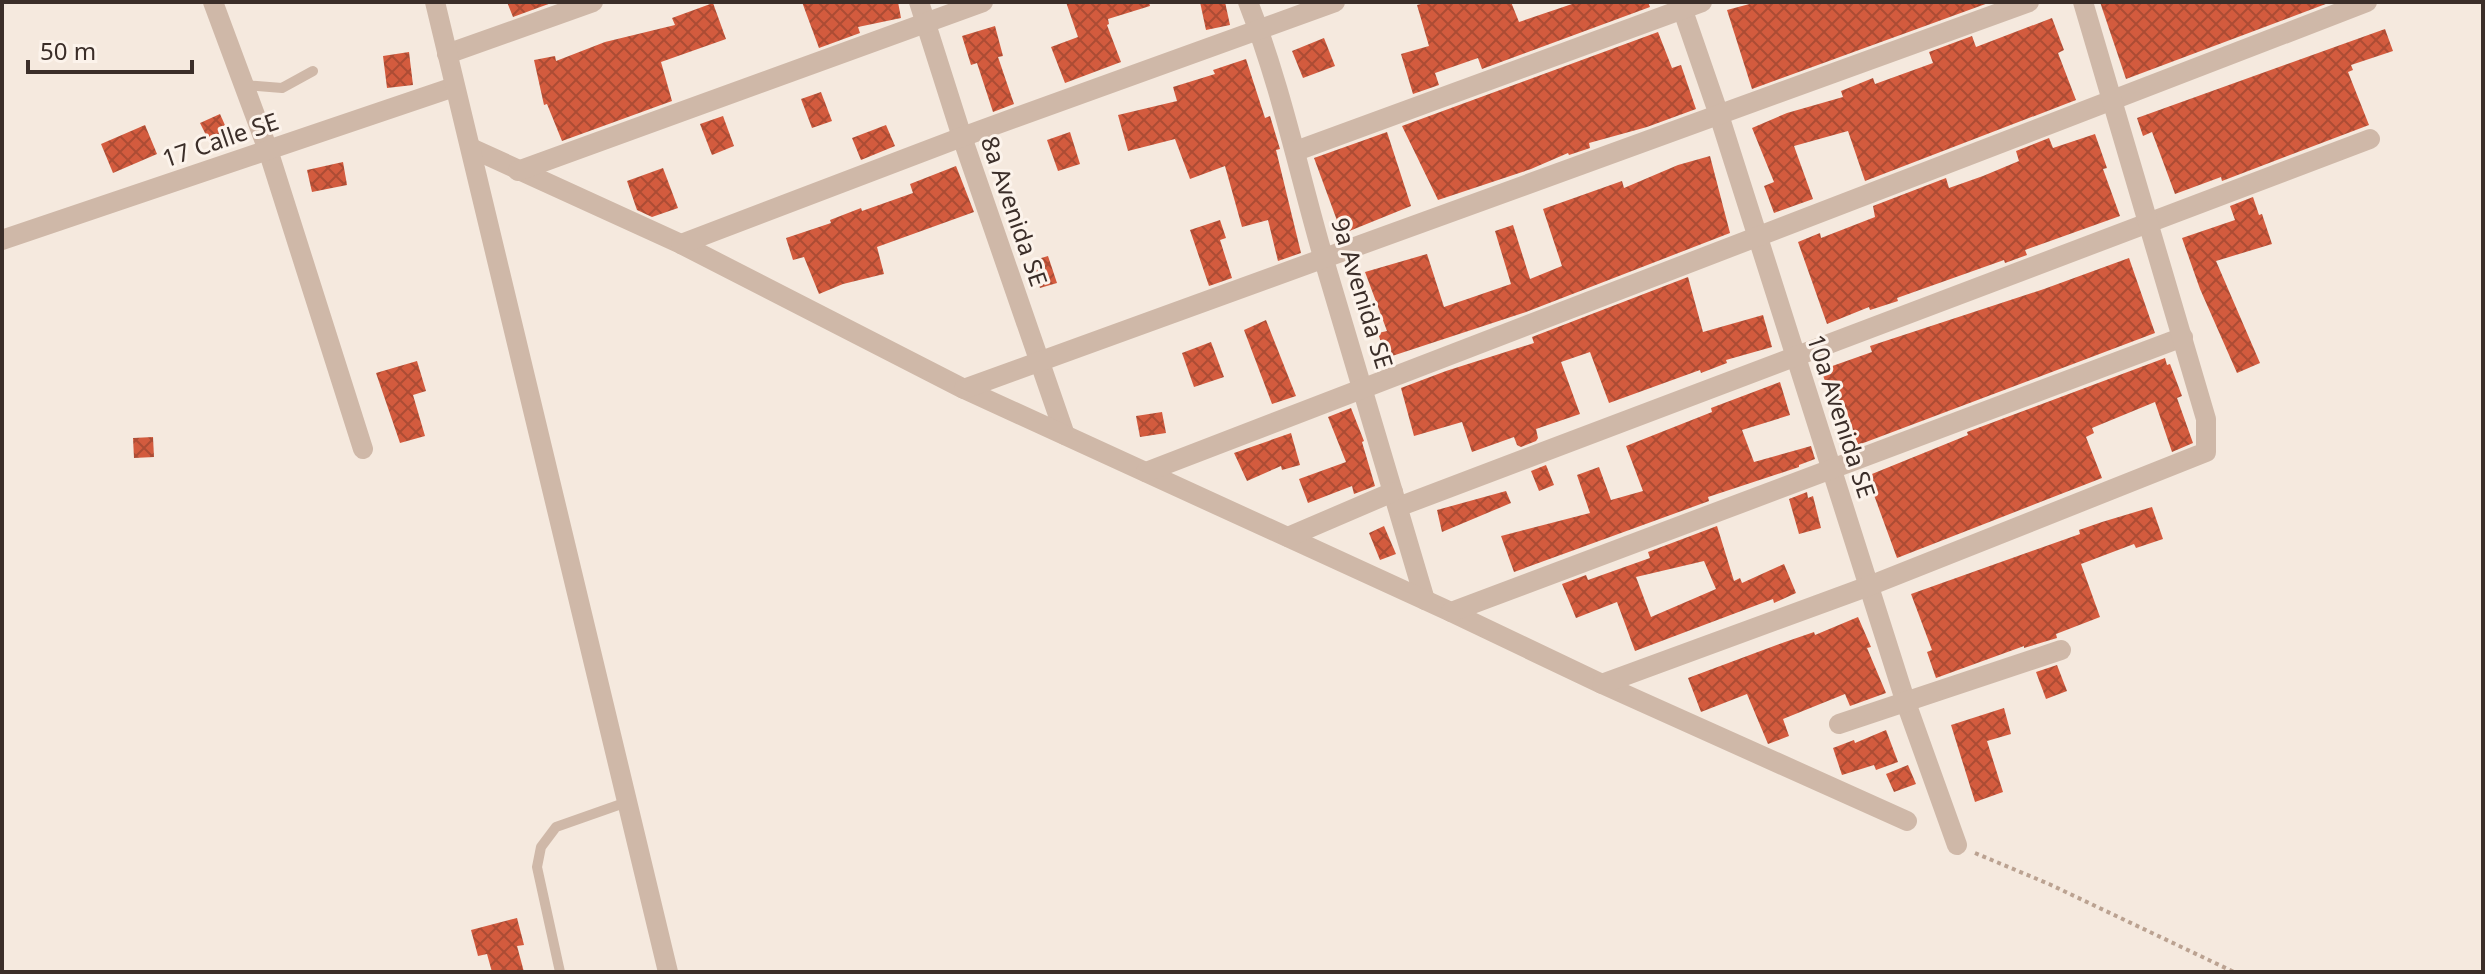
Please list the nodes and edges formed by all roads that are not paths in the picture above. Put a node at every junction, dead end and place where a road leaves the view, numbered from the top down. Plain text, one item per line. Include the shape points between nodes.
1 (213, 2) edge
2 (435, 2) edge
3 (593, 2) edge
4 (919, 2) edge
5 (983, 2) edge
6 (1248, 2) edge
7 (1335, 2) edge
8 (2029, 2) edge
9 (2083, 2) edge
10 (2367, 2) edge
11 (1688, 4) edge
12 (925, 22) junction
13 (1259, 29) junction
14 (447, 54) junction
15 (313, 71) dead end
16 (244, 85) junction
17 (454, 87) junction
18 (2112, 100) junction
19 (1719, 115) junction
20 (962, 137) junction
21 (2370, 139) dead end
22 (471, 148) junction
23 (268, 150) junction
24 (1296, 151) junction
25 (518, 171) junction
26 (2148, 222) junction
27 (1758, 237) junction
28 (2, 240) edge
29 (681, 244) junction
30 (1324, 258) junction
31 (2183, 337) junction
32 (1796, 356) junction
33 (1040, 361) junction
34 (964, 389) junction
35 (1364, 389) junction
36 (1065, 435) junction
37 (363, 449) dead end
38 (1832, 469) junction
39 (1146, 472) junction
40 (1396, 499) junction
41 (1288, 537) junction
42 (1869, 586) junction
43 (1425, 600) junction
44 (1451, 612) junction
45 (2061, 650) dead end
46 (1602, 684) junction
47 (1905, 700) junction
48 (1839, 724) dead end
49 (627, 802) junction
50 (1907, 821) dead end
51 (1957, 845) road end
52 (560, 972) edge
53 (668, 972) edge

1 - 16 street
2 - 14 street
3 - 14 street
4 - 12 street, 8a Avenida SE
5 - 12 street
6 - 13 street, 9a Avenida SE
7 - 13 street
8 - 19 street
9 - 18 street
10 - 18 street
11 - 19 street, 10a Avenida SE
11 - 24 street
12 - 20 street, 8a Avenida SE
12 - 25 street
13 - 20 street
13 - 24 street, 9a Avenida SE
14 - 17 street
15 - 16 lane via 282,88
16 - 23 street
17 - 22 street
17 - 23 street, 17 Calle SE
18 - 26 street
18 - 27 street
19 - 27 street, 10a Avenida SE
19 - 30 street
20 - 29 street
20 - 33 street, 8a Avenida SE
21 - 26 street
22 - 25 street
22 - 49 street
23 - 28 street, 17 Calle SE
23 - 37 street
24 - 30 street, 9a Avenida SE
25 - 29 street
26 - 31 street
26 - 32 street
27 - 32 street, 10a Avenida SE
27 - 35 street
29 - 34 street
30 - 33 street
30 - 35 street, 9a Avenida SE
31 - 38 street
31 - 42 street via 2206,419 2206,452
32 - 38 street, 10a Avenida SE
32 - 40 street
33 - 34 street
33 - 36 street, 8a Avenida SE
34 - 36 street
35 - 39 street
35 - 40 street, 9a Avenida SE
36 - 39 street
38 - 42 street, 10a Avenida SE
38 - 44 street
39 - 41 street
40 - 41 street
40 - 43 street, 9a Avenida SE
41 - 43 street
42 - 46 street
42 - 47 street, 10a Avenida SE
43 - 44 street
44 - 46 street
45 - 47 street
46 - 50 street
47 - 48 street
47 - 51 street, 10a Avenida SE
49 - 52 lane via 556,827 541,847 537,867
49 - 53 street

